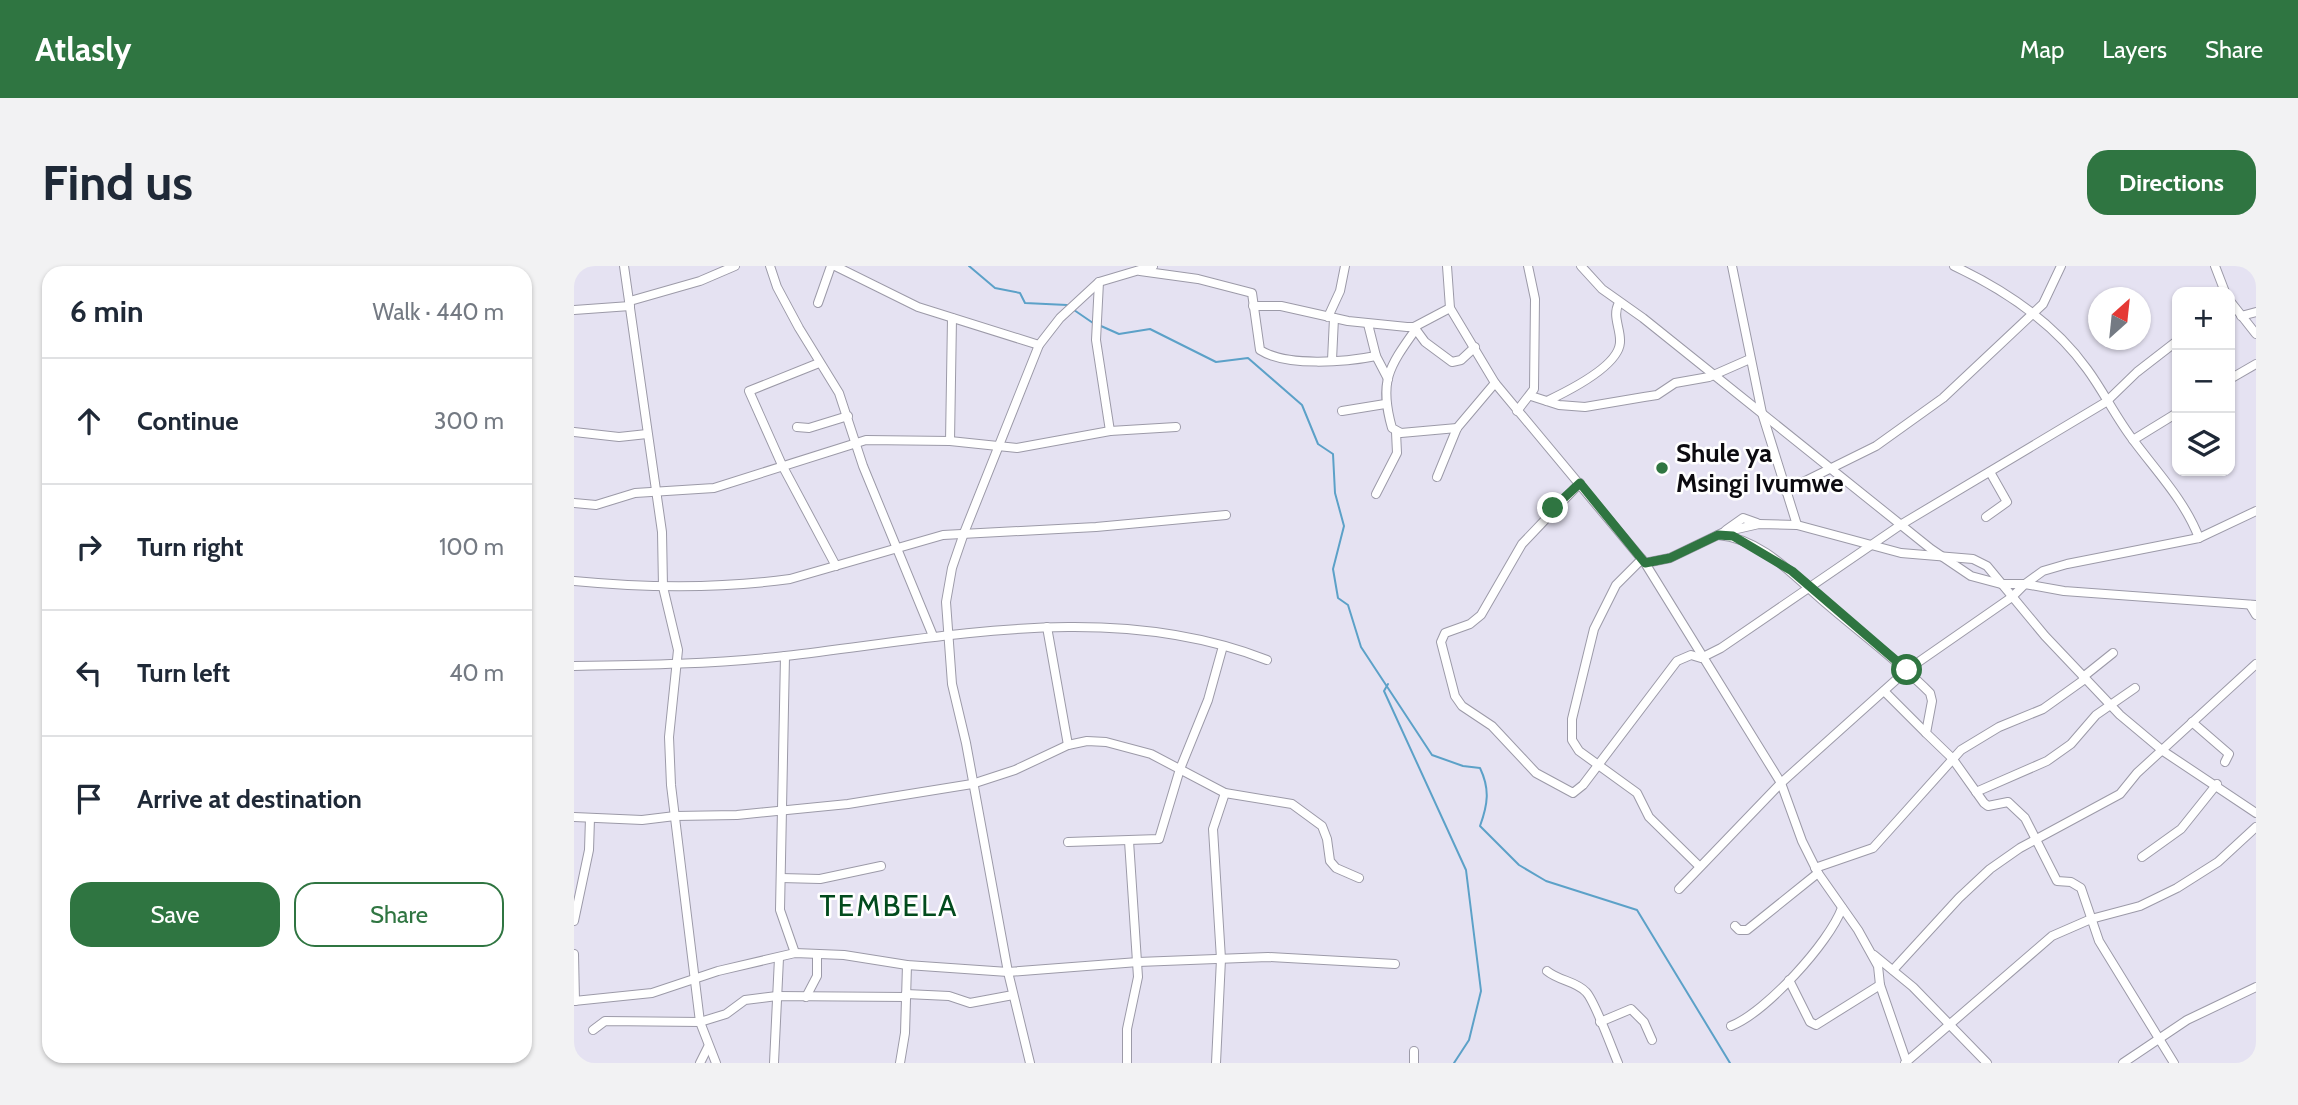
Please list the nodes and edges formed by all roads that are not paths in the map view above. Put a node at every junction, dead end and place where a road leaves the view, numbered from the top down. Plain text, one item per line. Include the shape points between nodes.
1 (624, 266) edge
2 (735, 266) edge
3 (771, 266) edge
4 (833, 266) edge
5 (1153, 266) edge
6 (1345, 266) edge
7 (1447, 266) edge
8 (1528, 266) edge
9 (1581, 266) edge
10 (1732, 266) edge
11 (1954, 266) edge
12 (2061, 266) edge
13 (2215, 266) edge
14 (1140, 271) junction
15 (1100, 282) junction
16 (2223, 287) edge
17 (630, 303) junction
18 (818, 303) dead end
19 (1619, 303) junction
20 (1253, 306) junction
21 (1450, 308) junction
22 (2235, 309) edge
23 (574, 310) edge
24 (2256, 312) edge
25 (2032, 314) junction
26 (2241, 316) junction
27 (1331, 317) junction
28 (952, 318) junction
29 (1368, 324) junction
30 (1415, 328) junction
31 (2256, 334) edge
32 (1039, 345) junction
33 (2172, 345) edge
34 (1475, 347) junction
35 (1376, 356) junction
36 (1332, 359) junction
37 (1750, 359) junction
38 (819, 363) junction
39 (2256, 364) edge
40 (1714, 374) junction
41 (2235, 376) edge
42 (1388, 379) junction
43 (1495, 383) junction
44 (1531, 396) junction
45 (1547, 401) junction
46 (2106, 402) junction
47 (1385, 404) junction
48 (1342, 411) dead end
49 (1517, 411) junction
50 (1762, 413) junction
51 (848, 416) junction
52 (2172, 416) edge
53 (797, 427) dead end
54 (1176, 427) dead end
55 (1457, 428) junction
56 (1110, 431) junction
57 (574, 432) edge
58 (1396, 432) junction
59 (647, 433) junction
60 (2133, 440) junction
61 (950, 441) junction
62 (856, 442) junction
63 (1000, 447) junction
64 (782, 465) junction
65 (1833, 468) junction
66 (1990, 472) junction
67 (1437, 477) dead end
68 (1580, 483) junction
69 (1785, 491) junction
70 (656, 492) junction
71 (1376, 494) dead end
72 (574, 503) edge
73 (2256, 511) edge
74 (1226, 515) dead end
75 (1986, 517) dead end
76 (1902, 524) junction
77 (1797, 525) junction
78 (964, 533) junction
79 (1721, 534) junction
80 (2199, 538) junction
81 (898, 547) junction
82 (1872, 547) junction
83 (1942, 557) junction
84 (1643, 561) junction
85 (836, 566) junction
86 (574, 581) edge
87 (2001, 584) junction
88 (2025, 584) junction
89 (663, 587) junction
90 (1810, 587) junction
91 (2012, 597) junction
92 (2253, 605) edge
93 (2256, 615) edge
94 (1047, 627) junction
95 (933, 636) junction
96 (948, 636) junction
97 (1223, 646) junction
98 (2113, 653) dead end
99 (785, 656) junction
100 (1701, 658) junction
101 (1267, 660) dead end
102 (2256, 664) edge
103 (574, 666) edge
104 (676, 666) junction
105 (1907, 670) junction
106 (2084, 678) junction
107 (2135, 688) dead end
108 (1884, 691) junction
109 (2111, 706) junction
110 (2192, 722) junction
111 (1926, 733) junction
112 (1068, 745) junction
113 (2163, 751) junction
114 (1952, 758) junction
115 (2225, 762) dead end
116 (1599, 764) junction
117 (1180, 769) junction
118 (1780, 783) junction
119 (972, 784) junction
120 (2217, 785) junction
121 (1976, 792) junction
122 (1225, 793) junction
123 (783, 811) junction
124 (2256, 813) edge
125 (675, 816) junction
126 (574, 817) edge
127 (590, 818) junction
128 (2256, 827) edge
129 (2037, 839) junction
130 (1129, 841) junction
131 (1068, 842) dead end
132 (2142, 857) dead end
133 (881, 866) dead end
134 (1699, 866) junction
135 (1817, 871) junction
136 (781, 878) junction
137 (1359, 878) dead end
138 (1679, 889) dead end
139 (1842, 908) junction
140 (2091, 919) junction
141 (574, 921) edge
142 (1735, 926) dead end
143 (796, 953) junction
144 (1871, 953) junction
145 (574, 954) edge
146 (817, 954) junction
147 (779, 958) junction
148 (1221, 959) junction
149 (1138, 962) junction
150 (1395, 964) dead end
151 (907, 965) junction
152 (1893, 970) junction
153 (1547, 971) dead end
154 (1008, 972) junction
155 (696, 979) junction
156 (1789, 980) junction
157 (1880, 985) junction
158 (2256, 987) edge
159 (1013, 995) junction
160 (777, 996) junction
161 (906, 996) junction
162 (806, 998) junction
163 (574, 1001) edge
164 (700, 1022) junction
165 (1600, 1022) junction
166 (1731, 1026) dead end
167 (1950, 1027) junction
168 (593, 1030) dead end
169 (2157, 1037) junction
170 (1653, 1040) dead end
171 (708, 1048) junction
172 (1414, 1051) dead end
173 (700, 1063) edge
174 (716, 1063) edge
175 (774, 1063) edge
176 (900, 1063) edge
177 (1030, 1063) edge
178 (1127, 1063) edge
179 (1216, 1063) edge
180 (1414, 1063) edge
181 (1618, 1063) edge
182 (1906, 1063) edge
183 (1987, 1063) edge
184 (2123, 1063) edge
185 (2175, 1063) edge

1 - 17 street
2 - 17 street
3 - 38 street via 777,287
4 - 18 street
4 - 28 street via 918,307
5 - 14 street
6 - 27 street
7 - 21 street
8 - 44 street via 1535,299
9 - 19 street
10 - 37 street
11 - 25 street via 1999,288
12 - 25 street via 2046,299
13 - 16 street
14 - 15 street
14 - 20 street via 1248,291 1253,294
15 - 32 street via 1060,318
15 - 56 street via 1096,340
17 - 23 street
17 - 59 street
19 - 40 street
19 - 45 street via 1615,312 1621,342 1616,355
20 - 27 street via 1281,306
20 - 36 street via 1260,350 1291,360
21 - 30 street
21 - 34 street
22 - 26 street
24 - 26 street
25 - 46 street via 2079,358
25 - 65 street via 1943,398 1889,439
26 - 31 street
27 - 29 street
27 - 36 street
28 - 32 street
28 - 61 street
29 - 30 street
29 - 35 street
30 - 34 street via 1425,342 1452,362
30 - 42 street
32 - 63 street
33 - 46 street
34 - 43 street
35 - 36 street
35 - 42 street
37 - 40 street
37 - 50 street
38 - 51 street
38 - 64 street via 749,391
39 - 41 street
40 - 45 street via 1675,383 1657,395 1585,407
40 - 50 street
42 - 47 street
43 - 49 street
43 - 55 street
44 - 45 street
44 - 49 street
46 - 60 street
46 - 66 street
47 - 48 street
47 - 58 street
49 - 68 street
50 - 65 street
50 - 69 street
51 - 53 street via 809,428
51 - 62 street
52 - 60 street
54 - 56 street
55 - 58 street
55 - 67 street
56 - 63 street via 1030,448
57 - 59 street via 619,437
58 - 71 street via 1397,453
59 - 70 street
60 - 80 street via 2186,510
61 - 62 street via 879,438
61 - 63 street
62 - 64 street
62 - 81 street
63 - 78 street
64 - 70 street via 714,488
64 - 85 street
65 - 69 street
65 - 76 street
66 - 75 street via 2007,502
66 - 76 street
68 - 84 street
68 - 116 street via 1521,544 1481,615 1446,633 1441,642 1458,702 1500,733 1536,773 1573,793
69 - 77 street
70 - 72 street via 626,495 605,504
70 - 89 street
73 - 80 street
74 - 78 street
76 - 82 street
76 - 83 street
77 - 79 street via 1759,524
77 - 82 street
78 - 81 street
78 - 96 street via 946,602
79 - 84 street via 1670,558
79 - 90 street via 1749,544
80 - 88 street via 2067,564 2043,571
81 - 85 street
81 - 95 street
82 - 83 street
82 - 90 street
83 - 87 street via 1971,576
83 - 87 street via 1982,563
84 - 100 street
84 - 116 street via 1616,584 1585,657 1572,740
85 - 89 street via 770,582
86 - 89 street
87 - 88 street
87 - 91 street
88 - 91 street
88 - 92 street
89 - 104 street via 677,641
90 - 100 street
90 - 105 street
91 - 105 street
91 - 106 street
92 - 93 street
94 - 96 street
94 - 97 street via 1126,629
94 - 112 street
95 - 96 street
95 - 99 street
96 - 119 street
97 - 101 street
97 - 117 street via 1208,700
98 - 106 street
99 - 104 street
99 - 123 street
100 - 116 street via 1685,656 1671,667
100 - 118 street
102 - 110 street
103 - 104 street
104 - 125 street via 669,750
105 - 108 street
105 - 111 street via 1932,697
106 - 109 street
106 - 114 street via 2043,709 1999,727
107 - 109 street
108 - 111 street
108 - 118 street
109 - 113 street
109 - 121 street via 2047,761
110 - 113 street
110 - 115 street via 2229,754
111 - 114 street
112 - 117 street via 1087,741 1130,746
112 - 119 street
113 - 120 street
113 - 129 street via 2120,794
114 - 121 street
114 - 135 street via 1873,848
116 - 134 street via 1641,797 1649,817
117 - 122 street
117 - 130 street via 1159,839
118 - 134 street
118 - 135 street
119 - 123 street
119 - 154 street
120 - 124 street
120 - 132 street via 2180,829
121 - 129 street via 1988,806 2014,804
122 - 137 street via 1292,804 1321,826 1336,868
122 - 148 street via 1213,829
123 - 125 street
123 - 136 street
125 - 127 street
125 - 155 street
126 - 127 street
127 - 141 street via 589,850
128 - 140 street via 2218,862 2178,888 2140,906
129 - 140 street via 2057,881 2071,881 2081,888
129 - 152 street via 1976,882
130 - 131 street
130 - 149 street
133 - 136 street via 820,879
134 - 138 street
135 - 139 street
135 - 142 street via 1747,930
136 - 143 street via 781,917
139 - 144 street
139 - 156 street via 1824,940
140 - 167 street via 2042,943
140 - 169 street via 2099,942
143 - 146 street
143 - 147 street
144 - 152 street
144 - 157 street
145 - 163 street
146 - 151 street
146 - 162 street via 817,976
147 - 155 street
147 - 160 street
148 - 149 street
148 - 150 street
148 - 179 street
149 - 154 street
149 - 178 street via 1127,1029
151 - 154 street
151 - 161 street
152 - 167 street
153 - 165 street via 1587,993
154 - 159 street
155 - 163 street via 652,993
155 - 164 street
156 - 157 street via 1810,1022 1816,1024
156 - 166 street via 1754,1013
157 - 182 street
158 - 169 street
159 - 161 street via 970,1003 949,996
159 - 177 street
160 - 162 street
160 - 164 street via 745,1000 726,1014
160 - 175 street
161 - 162 street
161 - 176 street
164 - 168 street via 605,1021
164 - 171 street
165 - 170 street via 1630,1009
165 - 181 street
167 - 182 street
167 - 183 street
169 - 184 street
169 - 185 street
171 - 173 street
171 - 174 street
172 - 180 street

